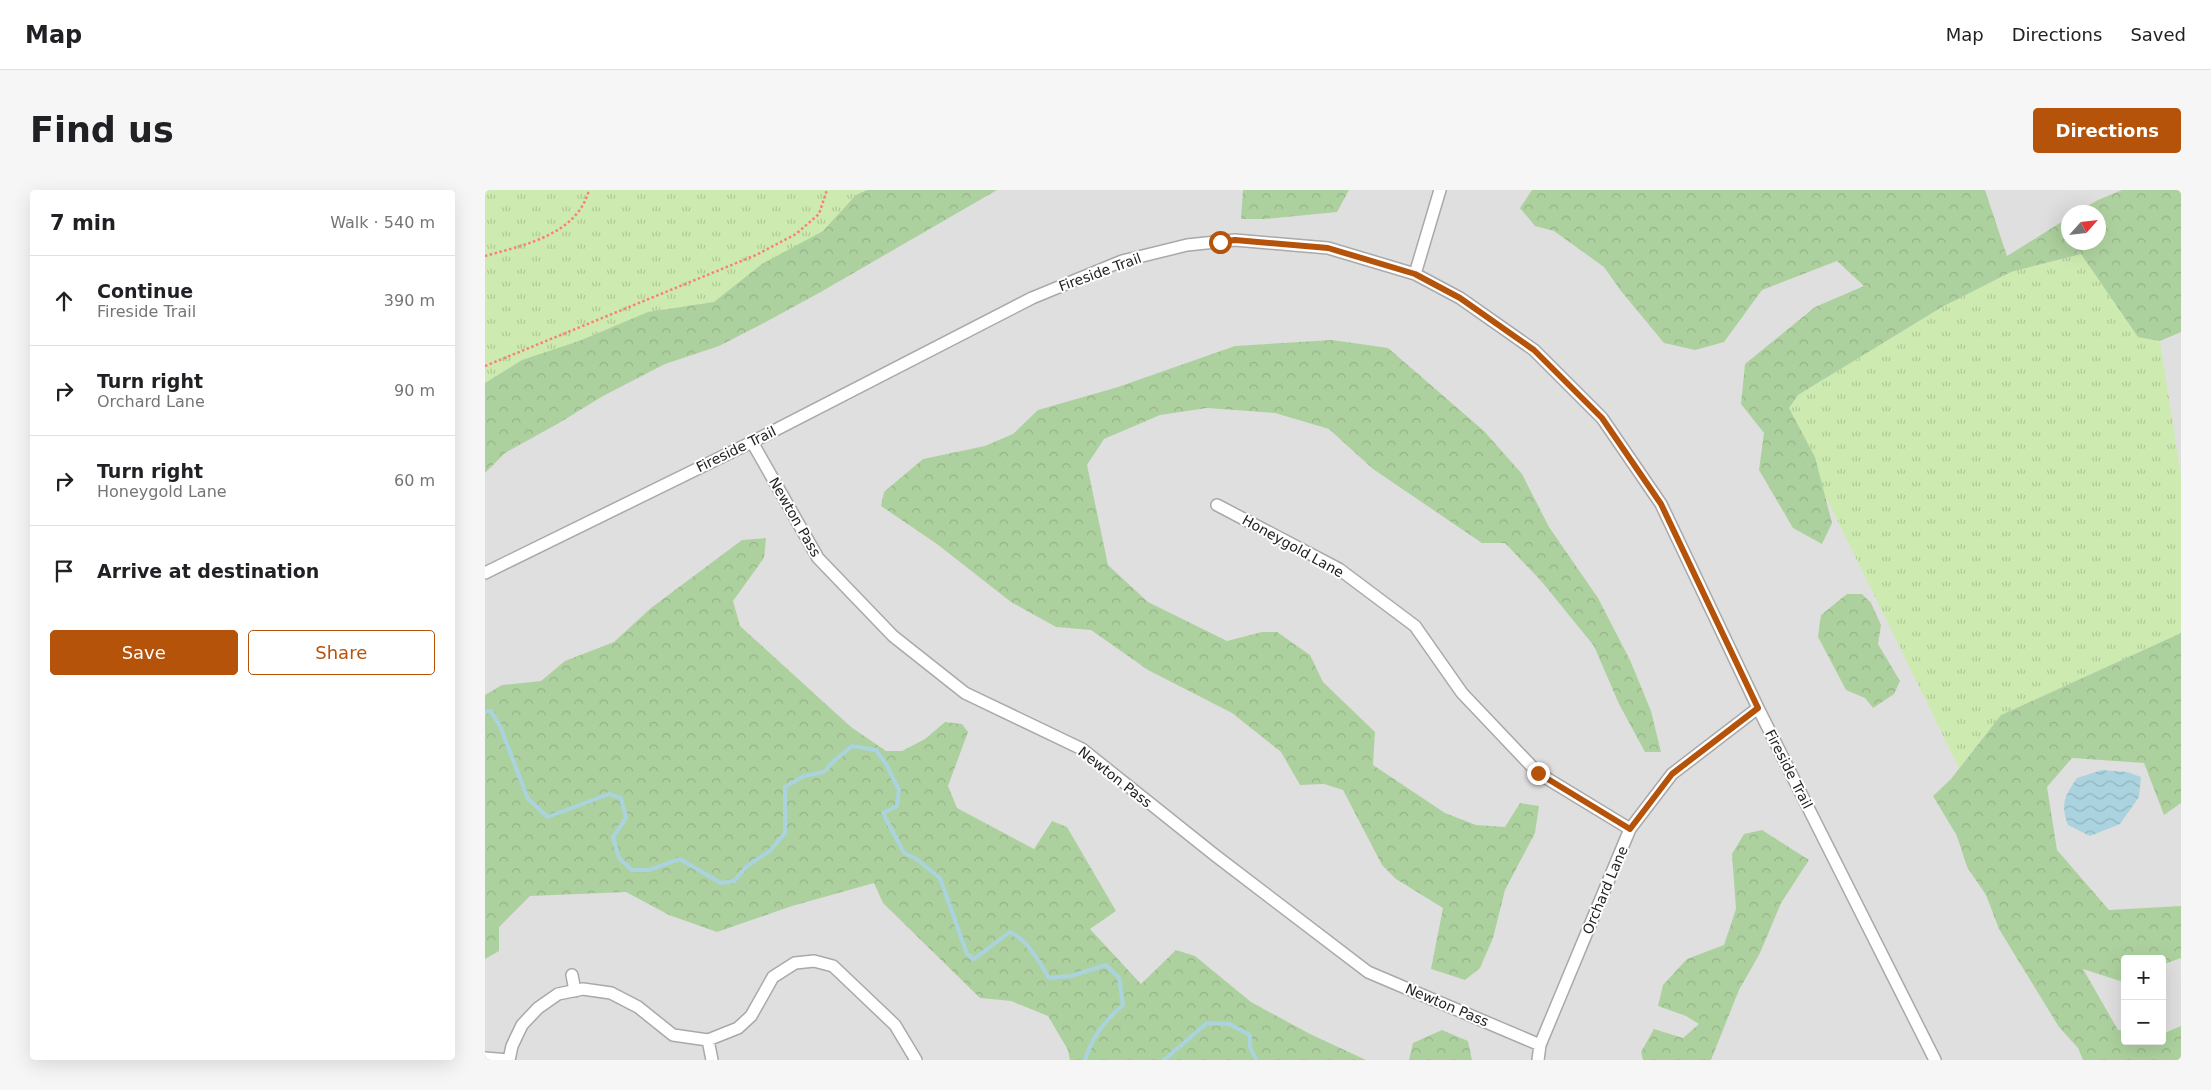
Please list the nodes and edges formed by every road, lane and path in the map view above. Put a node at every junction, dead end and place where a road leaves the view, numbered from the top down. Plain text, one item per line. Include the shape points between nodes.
1 (589, 190) edge
2 (827, 190) edge
3 (1440, 190) edge
4 (485, 256) edge
5 (1415, 274) junction
6 (485, 366) edge
7 (752, 442) junction
8 (1217, 505) dead end
9 (485, 573) edge
10 (1758, 708) junction
11 (1630, 829) junction
12 (572, 975) dead end
13 (575, 990) junction
14 (708, 1040) junction
15 (1540, 1046) junction
16 (485, 1058) edge
17 (509, 1060) edge
18 (712, 1060) edge
19 (916, 1060) edge
20 (1537, 1060) edge
21 (1935, 1060) edge

1 - 4 path via 570,223 549,236
2 - 6 path via 819,214 796,234 756,255
3 - 5 street
5 - 7 street, Fireside Trail via 1328,248 1235,240 1187,245 1122,261 1032,298
5 - 10 street, Fireside Trail via 1460,298 1534,350 1602,418 1661,504
7 - 9 street, Fireside Trail
7 - 15 street, Newton Pass via 818,558 893,636 965,693 1081,749 1368,972
8 - 11 street, Honeygold Lane via 1339,568 1415,626 1463,693 1538,773
10 - 11 street, Orchard Lane via 1672,774
10 - 21 street, Fireside Trail
11 - 15 street, Orchard Lane
12 - 13 street
13 - 14 street via 611,993 638,1007 673,1035
13 - 17 street via 558,994 538,1008 522,1025 511,1046
14 - 18 street
14 - 19 street via 739,1028 751,1016 773,977 795,963 814,961 833,966 895,1025
15 - 20 street, Orchard Lane
16 - 17 street

